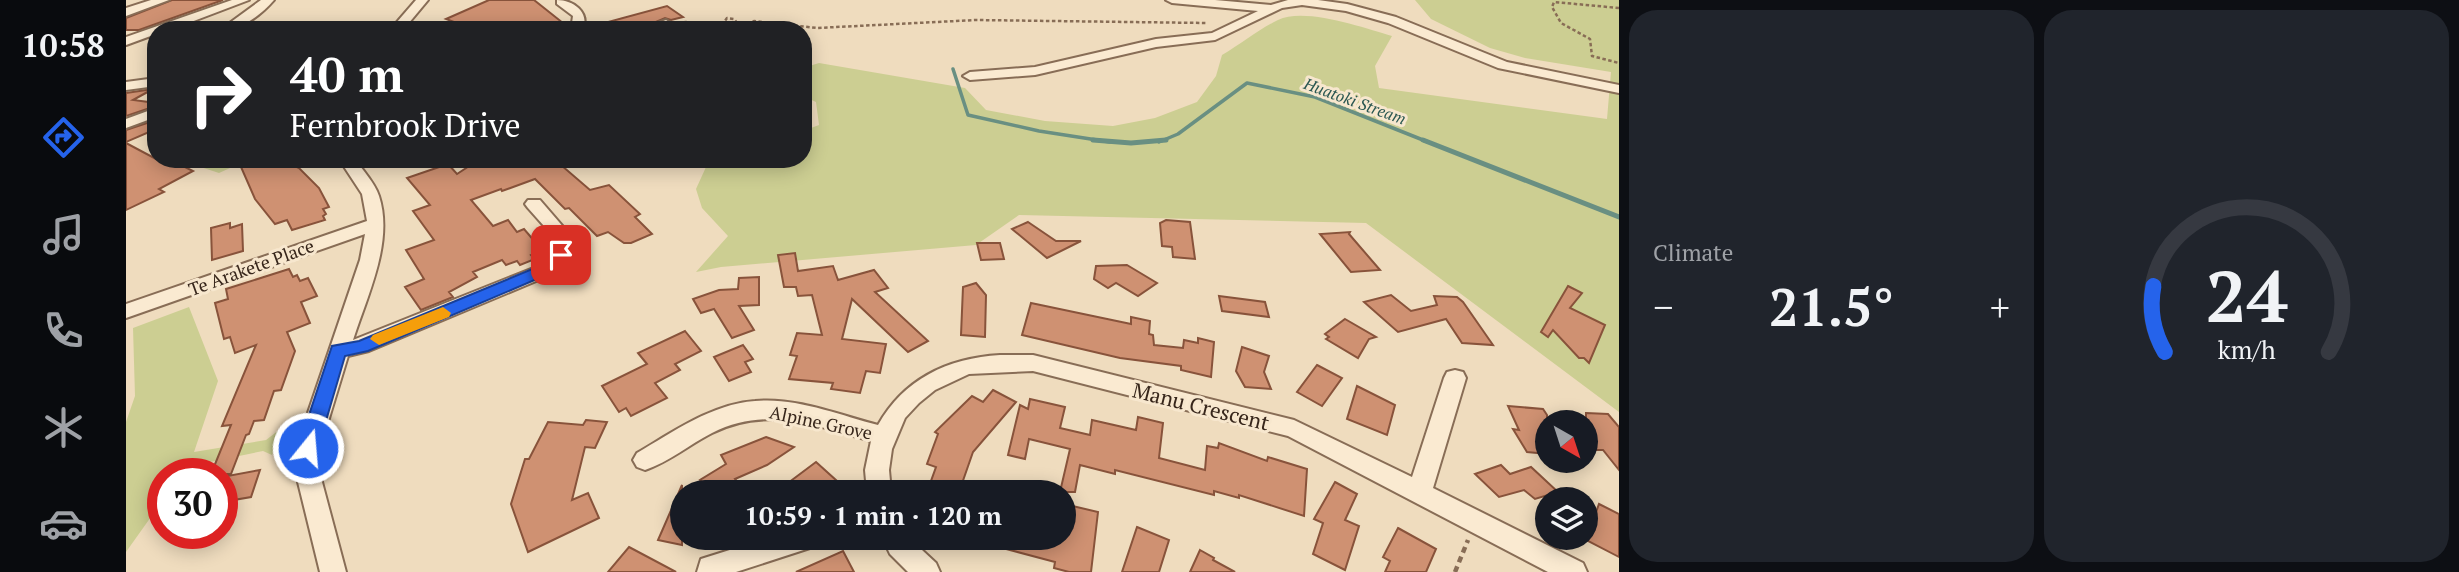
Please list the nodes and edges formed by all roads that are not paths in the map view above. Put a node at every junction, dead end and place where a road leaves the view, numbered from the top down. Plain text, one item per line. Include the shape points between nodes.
1 (163, 0) edge
2 (243, 0) edge
3 (268, 0) edge
4 (422, 0) edge
5 (1172, 0) edge
6 (561, 2) dead end
7 (1272, 8) junction
8 (126, 12) edge
9 (183, 21) edge
10 (240, 21) edge
11 (404, 21) edge
12 (580, 21) edge
13 (147, 34) edge
14 (126, 41) edge
15 (970, 76) dead end
16 (147, 85) edge
17 (126, 87) edge
18 (1619, 89) edge
19 (147, 116) edge
20 (126, 124) edge
21 (353, 168) edge
22 (534, 204) dead end
23 (376, 224) junction
24 (126, 312) edge
25 (338, 351) junction
26 (1455, 377) dead end
27 (882, 435) junction
28 (645, 460) dead end
29 (877, 480) edge
30 (1419, 493) junction
31 (768, 550) edge
32 (902, 550) edge
33 (333, 572) edge
34 (710, 572) edge
35 (927, 572) edge
36 (1574, 572) edge

1 - 8 street
2 - 9 street
3 - 10 street
4 - 11 street
5 - 7 street
6 - 12 street via 574,8
7 - 15 street via 1215,36 1156,43 1035,71
7 - 18 street via 1302,1 1347,8 1392,20 1503,65
13 - 14 street
16 - 17 street
19 - 20 street
21 - 23 street via 370,194
22 - 25 street via 569,244 553,267 362,346
23 - 24 street, Te Arakete Place
23 - 25 street via 369,260
25 - 33 street via 308,448 310,482
26 - 30 street
27 - 28 street, Alpine Grove via 773,408 744,410 704,426
27 - 29 street, Manu Crescent
27 - 30 street, Manu Crescent via 905,401 939,377 967,367 1032,363 1294,429
30 - 36 street, Manu Crescent
31 - 34 street via 710,568
32 - 35 street

